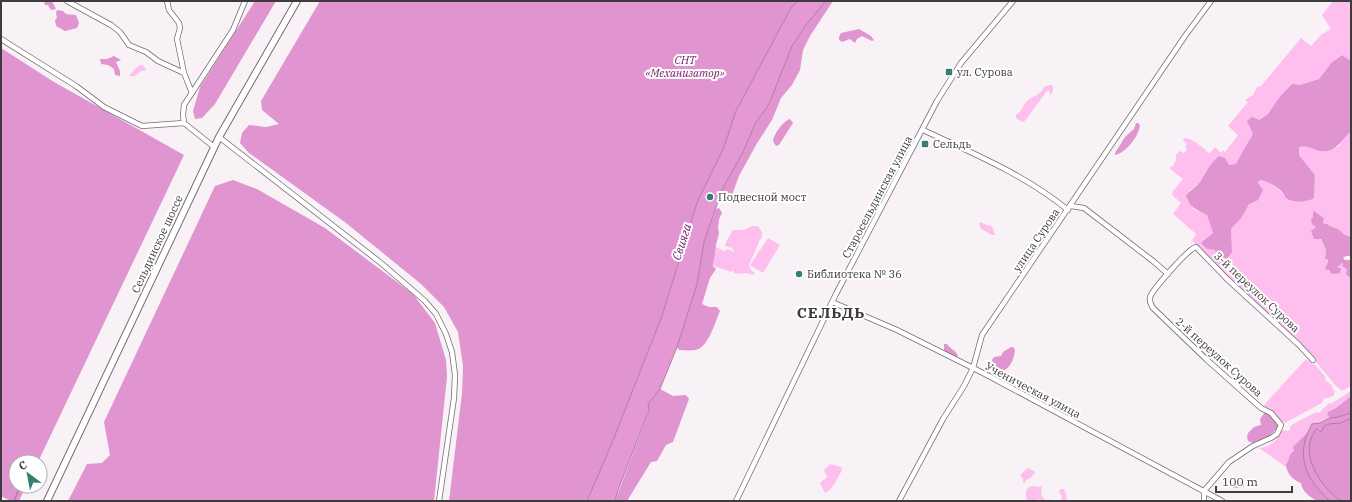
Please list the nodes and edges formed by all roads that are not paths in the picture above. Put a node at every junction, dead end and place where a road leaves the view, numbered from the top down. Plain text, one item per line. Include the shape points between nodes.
1 (67, 1) edge
2 (167, 1) edge
3 (245, 1) edge
4 (297, 1) edge
5 (1013, 1) edge
6 (1211, 1) edge
7 (1, 39) edge
8 (184, 73) junction
9 (192, 93) junction
10 (184, 123) junction
11 (923, 130) junction
12 (219, 136) junction
13 (214, 147) junction
14 (1071, 206) junction
15 (1068, 210) junction
16 (1168, 274) junction
17 (832, 302) junction
18 (1313, 360) dead end
19 (974, 368) junction
20 (1204, 491) junction
21 (47, 501) edge
22 (439, 501) edge
23 (736, 501) edge
24 (899, 501) edge
25 (1204, 501) edge
26 (1222, 501) edge

1 - 8 street via 111,25 120,32 129,45
2 - 8 street via 169,10 180,28 177,39
3 - 9 street via 232,30
4 - 12 main road, Сельдинское шоссе
5 - 11 street, Старосельдинская улица via 961,63
6 - 14 street, улица Сурова
7 - 10 street via 76,86 104,107 142,126
8 - 9 street
9 - 10 street via 184,105
10 - 13 street
11 - 15 street via 1026,180
11 - 17 street, Старосельдинская улица
12 - 13 main road, Сельдинское шоссе
12 - 22 street via 382,263 436,314 450,346 455,375
13 - 21 main road, Сельдинское шоссе
14 - 15 street, улица Сурова
14 - 16 street via 1084,208
15 - 19 street, улица Сурова via 982,335
16 - 18 street, 3-й переулок Сурова via 1196,247
16 - 20 street, 2-й переулок Сурова via 1151,295 1150,304 1206,359 1271,413 1281,425 1277,434 1229,462
17 - 19 street, Ученическая улица via 897,330
17 - 23 street, Старосельдинская улица
19 - 20 street, Ученическая улица
19 - 24 street, улица Сурова
20 - 25 street
20 - 26 street, Ученическая улица

